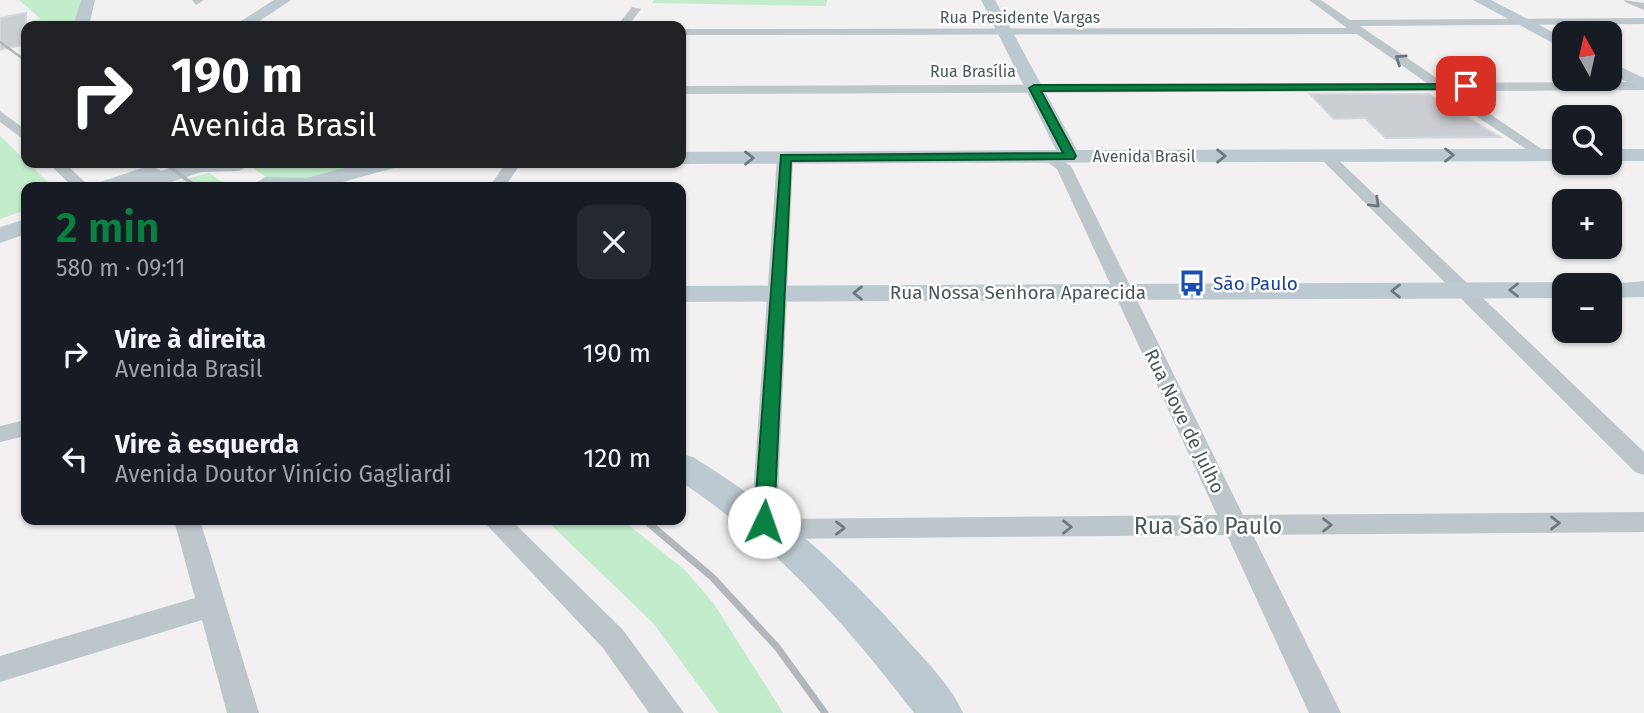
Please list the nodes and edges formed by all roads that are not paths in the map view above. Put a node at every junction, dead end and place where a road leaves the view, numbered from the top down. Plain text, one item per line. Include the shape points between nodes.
1 (88, 0) edge
2 (284, 0) edge
3 (970, 0) edge
4 (988, 0) edge
5 (1314, 0) edge
6 (1480, 0) edge
7 (1629, 0) edge
8 (1644, 7) edge
9 (636, 9) dead end
10 (82, 21) edge
11 (249, 21) edge
12 (626, 21) edge
13 (1644, 21) edge
14 (1522, 22) junction
15 (1347, 23) junction
16 (1359, 31) junction
17 (686, 32) edge
18 (986, 34) junction
19 (1005, 34) junction
20 (1552, 38) edge
21 (1622, 73) edge
22 (1644, 85) edge
23 (1441, 86) junction
24 (1013, 88) junction
25 (1034, 88) junction
26 (686, 90) edge
27 (1025, 111) dead end
28 (0, 115) edge
29 (21, 133) edge
30 (1036, 134) dead end
31 (1541, 155) junction
32 (1552, 155) edge
33 (1622, 155) edge
34 (1644, 155) edge
35 (1326, 156) junction
36 (686, 158) edge
37 (785, 158) junction
38 (1060, 160) junction
39 (61, 168) edge
40 (163, 168) edge
41 (193, 168) edge
42 (243, 168) edge
43 (348, 169) edge
44 (77, 182) edge
45 (123, 182) edge
46 (151, 182) edge
47 (263, 182) edge
48 (315, 182) edge
49 (323, 182) edge
50 (21, 218) edge
51 (0, 225) edge
52 (21, 228) edge
53 (0, 236) edge
54 (1644, 289) edge
55 (1464, 290) junction
56 (1552, 290) edge
57 (1622, 290) edge
58 (1123, 292) junction
59 (686, 294) edge
60 (776, 294) junction
61 (21, 429) edge
62 (0, 434) edge
63 (1644, 466) edge
64 (686, 469) edge
65 (1644, 522) edge
66 (188, 525) edge
67 (500, 525) edge
68 (768, 525) junction
69 (1235, 526) junction
70 (211, 605) junction
71 (0, 669) edge
72 (243, 713) edge
73 (668, 713) edge
74 (941, 713) edge
75 (1325, 713) edge

1 - 10 street
2 - 11 street
3 - 18 street
4 - 19 street
5 - 15 street
6 - 14 street
7 - 8 street
9 - 12 street
13 - 14 street
14 - 15 street
14 - 20 street
15 - 16 street
16 - 19 street, Rua Presidente Vargas
23 -> 16 street
17 - 18 street, Rua Presidente Vargas
18 - 19 street, Rua Presidente Vargas
18 - 24 street
19 - 25 street
21 - 22 street
22 - 23 street, Rua Brasília
23 - 25 street, Rua Brasília
23 - 31 street
24 - 25 street, Rua Brasília
24 - 26 street, Rua Brasília
24 - 27 street
25 - 38 street
28 - 29 street
30 - 38 street
31 - 32 street, Avenida Brasil
35 -> 31 street, Avenida Brasil
33 - 34 street
38 -> 35 street, Avenida Brasil
35 -> 55 street
36 -> 37 street, Avenida Brasil
37 - 38 street, Avenida Brasil
37 - 60 street
38 - 58 street, Rua Nove de Julho
39 - 44 street
40 - 45 street
41 - 46 street
42 - 47 street
43 - 48 street
43 - 49 street
50 - 51 street
52 - 53 street
54 - 57 street
56 -> 55 street, Rua Nossa Senhora Aparecida
55 -> 58 street, Rua Nossa Senhora Aparecida
55 - 63 street
58 -> 60 street, Rua Nossa Senhora Aparecida
58 - 69 street, Rua Nove de Julho
59 - 60 street, Rua Nossa Senhora Aparecida
60 - 68 street
61 - 62 street
64 - 68 street
69 -> 65 street, Rua São Paulo
66 - 70 street
67 - 73 street via 613,639
68 -> 69 street, Rua São Paulo
68 - 74 street via 818,573
69 - 75 street, Rua Nove de Julho
70 - 71 street
70 - 72 street

